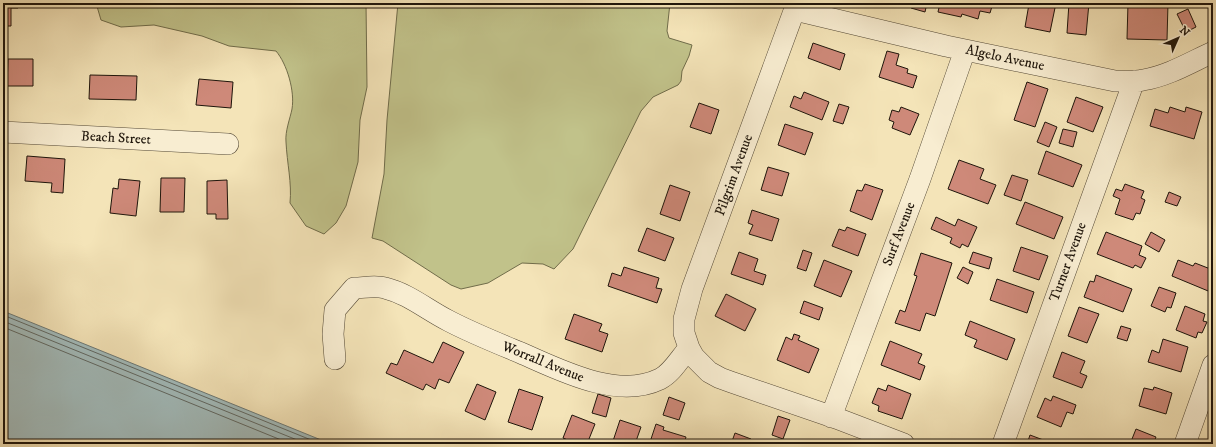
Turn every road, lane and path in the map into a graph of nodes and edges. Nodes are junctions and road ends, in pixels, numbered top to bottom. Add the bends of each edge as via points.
1 (796, 6) edge
2 (965, 50) junction
3 (1213, 52) edge
4 (1134, 81) junction
5 (3, 132) edge
6 (228, 144) dead end
7 (689, 348) junction
8 (335, 358) dead end
9 (1213, 365) edge
10 (831, 417) junction
11 (904, 444) edge
12 (1003, 444) edge
13 (1185, 444) edge

1 - 2 street, Algelo Avenue
1 - 7 street, Pilgrim Avenue via 692,289 683,325
2 - 4 street, Algelo Avenue via 1115,81
2 - 10 street, Surf Avenue
3 - 4 street, Algelo Avenue via 1153,78
4 - 12 street, Turner Avenue
5 - 6 street, Beach Street
7 - 8 street, Worrall Avenue via 671,370 652,382 633,386 598,382 564,372 476,334 448,321 406,295 384,287 374,287 354,288 335,310
7 - 10 street via 701,365 720,378
9 - 13 street
10 - 11 street

